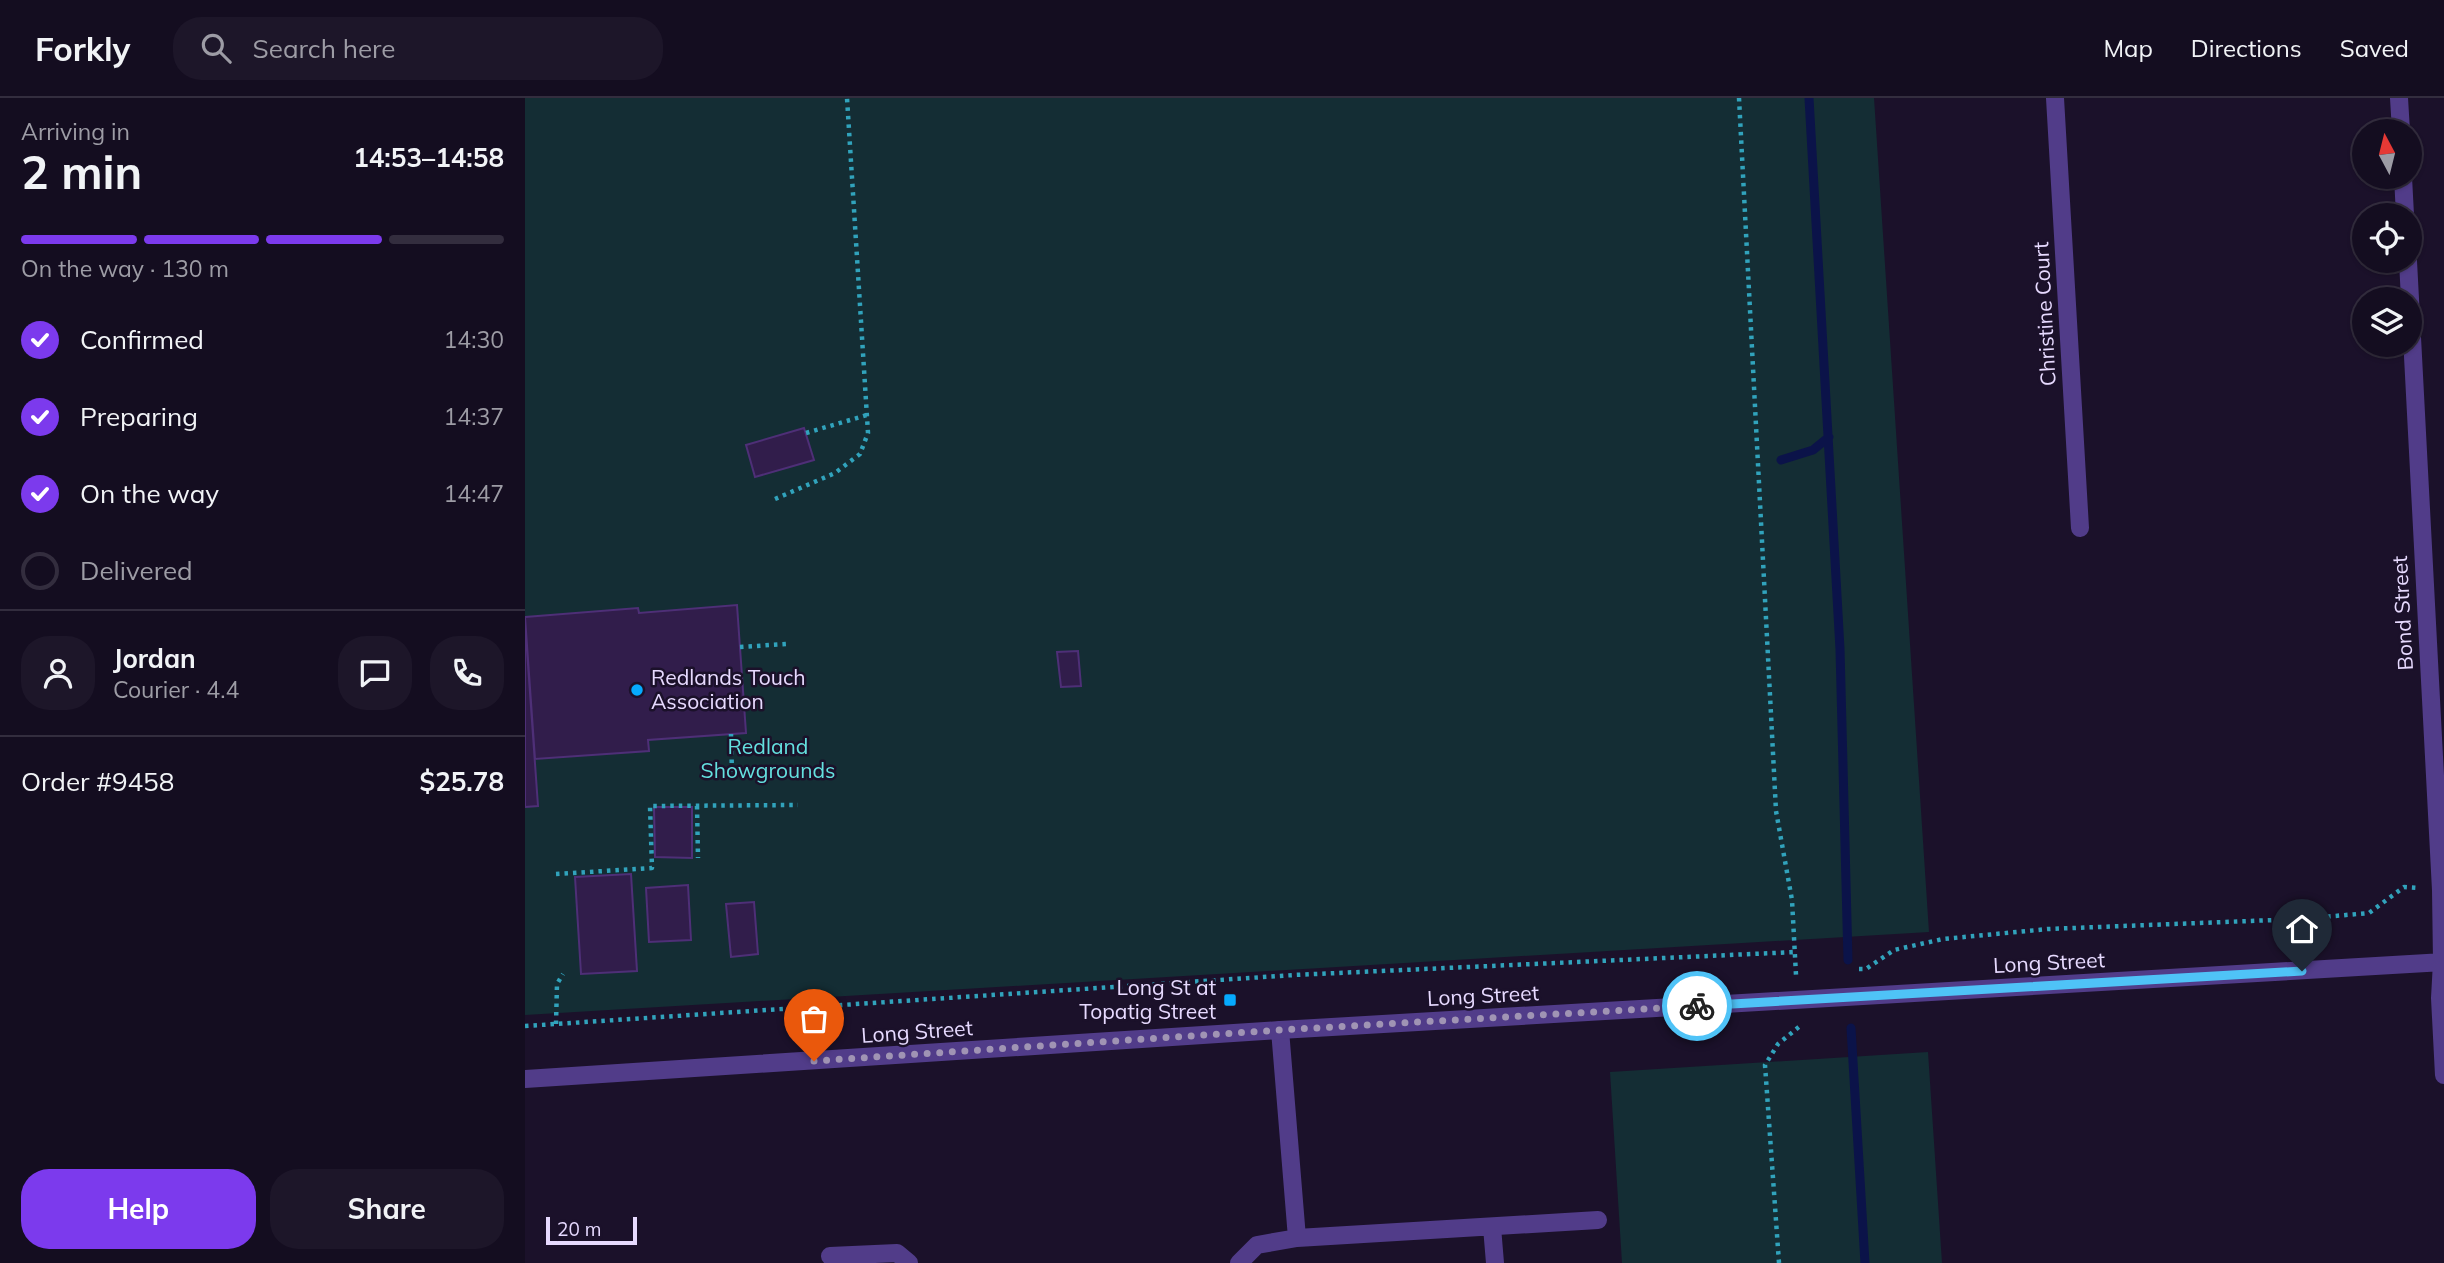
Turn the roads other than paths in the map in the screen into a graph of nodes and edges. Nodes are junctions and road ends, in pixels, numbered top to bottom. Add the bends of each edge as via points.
1 (2055, 98) edge
2 (2399, 98) edge
3 (2400, 119) edge
4 (2409, 273) edge
5 (2080, 528) dead end
6 (2443, 962) edge
7 (1280, 1030) junction
8 (2444, 1075) edge
9 (525, 1079) edge
10 (1598, 1220) dead end
11 (1492, 1227) junction
12 (1297, 1238) junction
13 (830, 1256) dead end
14 (909, 1263) edge
15 (1239, 1263) edge
16 (1495, 1263) edge

1 - 5 street, Christine Court
2 - 3 street
4 - 6 street, Bond Street
6 - 7 street, Long Street
6 - 8 street, Bond Street via 2439,998
7 - 9 street, Long Street
7 - 12 street
10 - 11 street
11 - 12 street
11 - 16 street
12 - 15 street via 1258,1245
13 - 14 street via 897,1253

